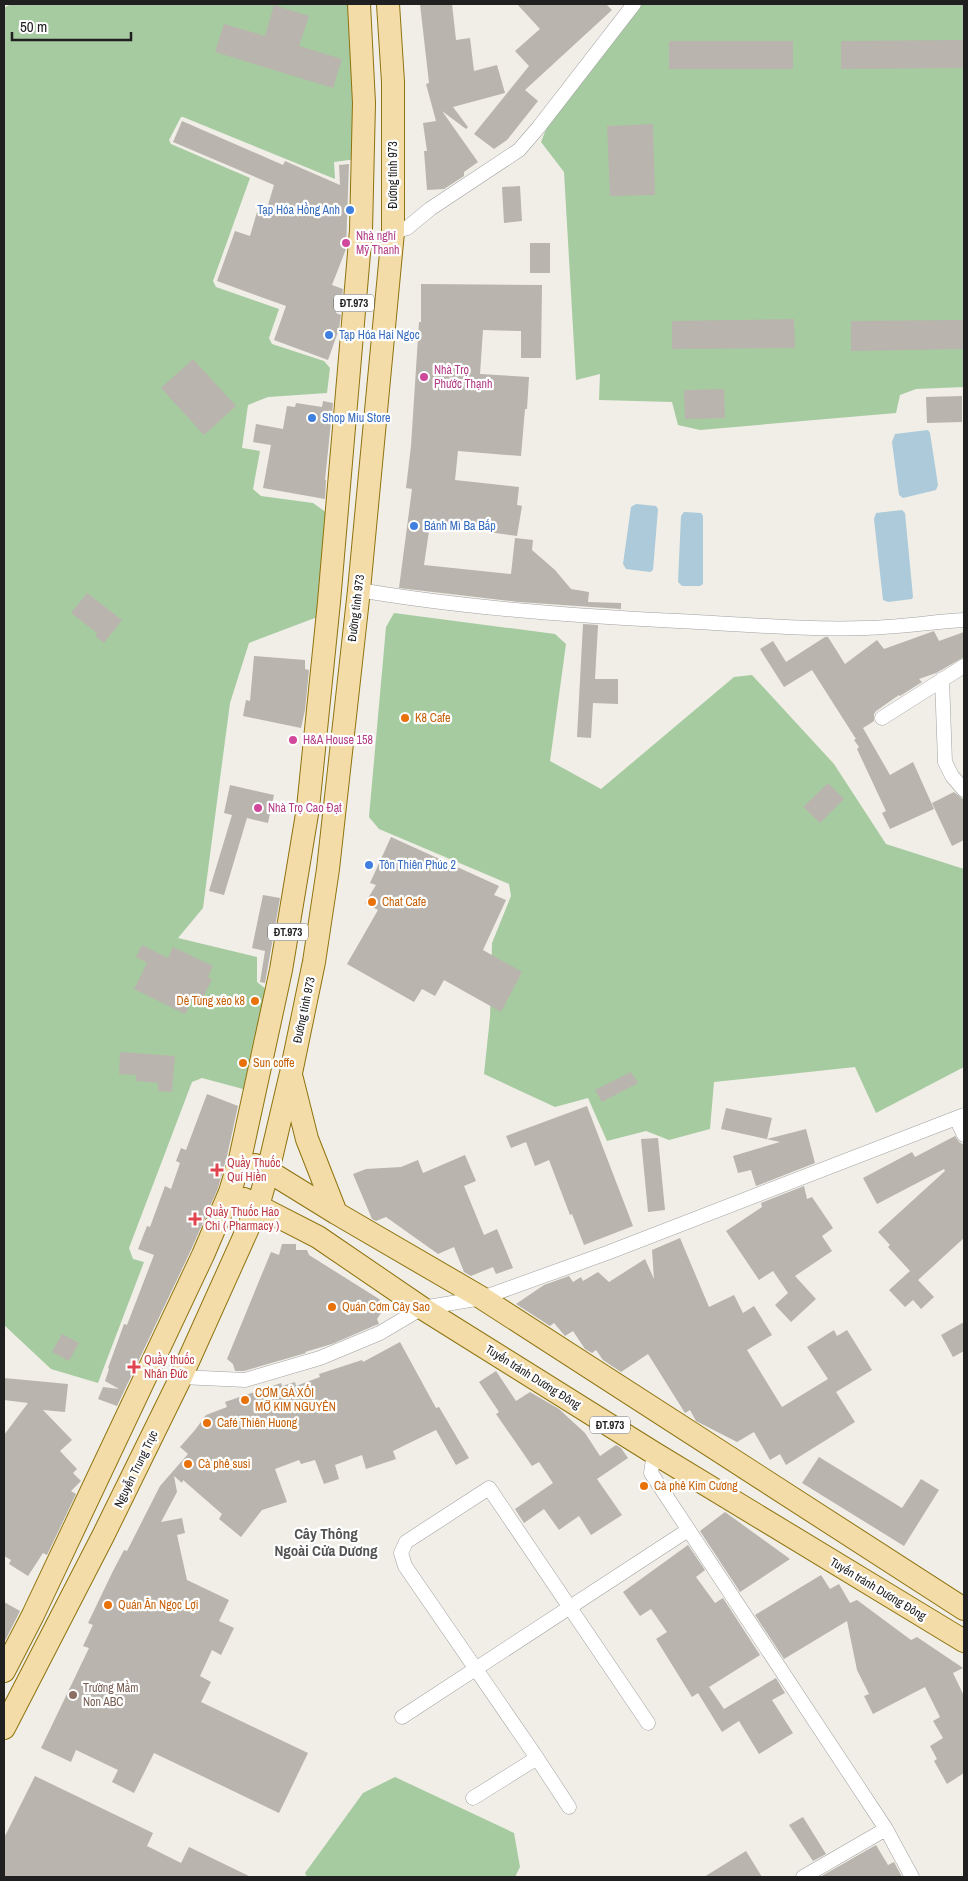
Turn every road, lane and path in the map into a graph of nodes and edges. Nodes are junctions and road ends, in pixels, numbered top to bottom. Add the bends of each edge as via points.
1 (359, 4) edge
2 (388, 4) edge
3 (634, 4) edge
4 (361, 230) junction
5 (393, 232) junction
6 (358, 597) junction
7 (964, 620) edge
8 (964, 666) edge
9 (942, 679) junction
10 (882, 718) dead end
11 (964, 790) edge
12 (291, 1073) junction
13 (960, 1116) edge
14 (964, 1135) edge
15 (240, 1159) junction
16 (268, 1171) junction
17 (230, 1192) junction
18 (258, 1206) junction
19 (336, 1213) junction
20 (482, 1298) junction
21 (422, 1308) junction
22 (181, 1377) junction
23 (654, 1453) junction
24 (688, 1530) junction
25 (569, 1608) junction
26 (964, 1609) edge
27 (964, 1641) edge
28 (476, 1668) junction
29 (4, 1671) edge
30 (402, 1717) dead end
31 (648, 1723) dead end
32 (4, 1728) edge
33 (537, 1758) junction
34 (473, 1798) dead end
35 (569, 1807) dead end
36 (886, 1830) junction
37 (803, 1877) edge
38 (912, 1877) edge

1 - 4 main road, ĐT.973 via 364,103
2 - 5 main road, Đường tỉnh 973 / ĐT.973 via 393,82
3 - 5 street via 519,150 407,228
4 - 5 main road
4 - 15 main road, ĐT.973 via 330,602 308,808 281,970
5 - 6 main road, Đường tỉnh 973 / ĐT.973
6 - 7 street via 599,618 800,627 867,628
6 - 12 main road, Đường tỉnh 973 / ĐT.973 via 328,869 314,962
8 - 9 street
9 - 10 street
9 - 11 street via 945,762
12 - 16 main road, Đường tỉnh 973 / ĐT.973
12 - 19 main road, ĐT.973 via 307,1139
13 - 14 street
13 - 20 street
15 - 16 main road
15 - 17 main road, ĐT.973
16 - 18 main road, Đường tỉnh 973 / ĐT.973
16 - 19 main road
17 - 18 main road, Tuyến tránh Dương Đông / ĐT.973
17 - 29 main road via 195,1273
18 - 21 main road, Tuyến tránh Dương Đông / ĐT.973 via 318,1238
18 - 22 main road, Nguyễn Trung Trực
19 - 20 main road
20 - 21 street
20 - 26 main road
21 - 22 street via 380,1333 278,1371 245,1380
21 - 23 main road, Tuyến tránh Dương Đông / ĐT.973
22 - 32 main road, Nguyễn Trung Trực
23 - 24 street via 651,1473
23 - 27 main road, Tuyến tránh Dương Đông / ĐT.973
24 - 25 street
24 - 36 street
25 - 28 street
25 - 28 street via 489,1488 416,1534 406,1542 401,1553 405,1566
25 - 31 street
28 - 30 street
28 - 33 street
33 - 34 street
33 - 35 street
36 - 37 street
36 - 38 street

